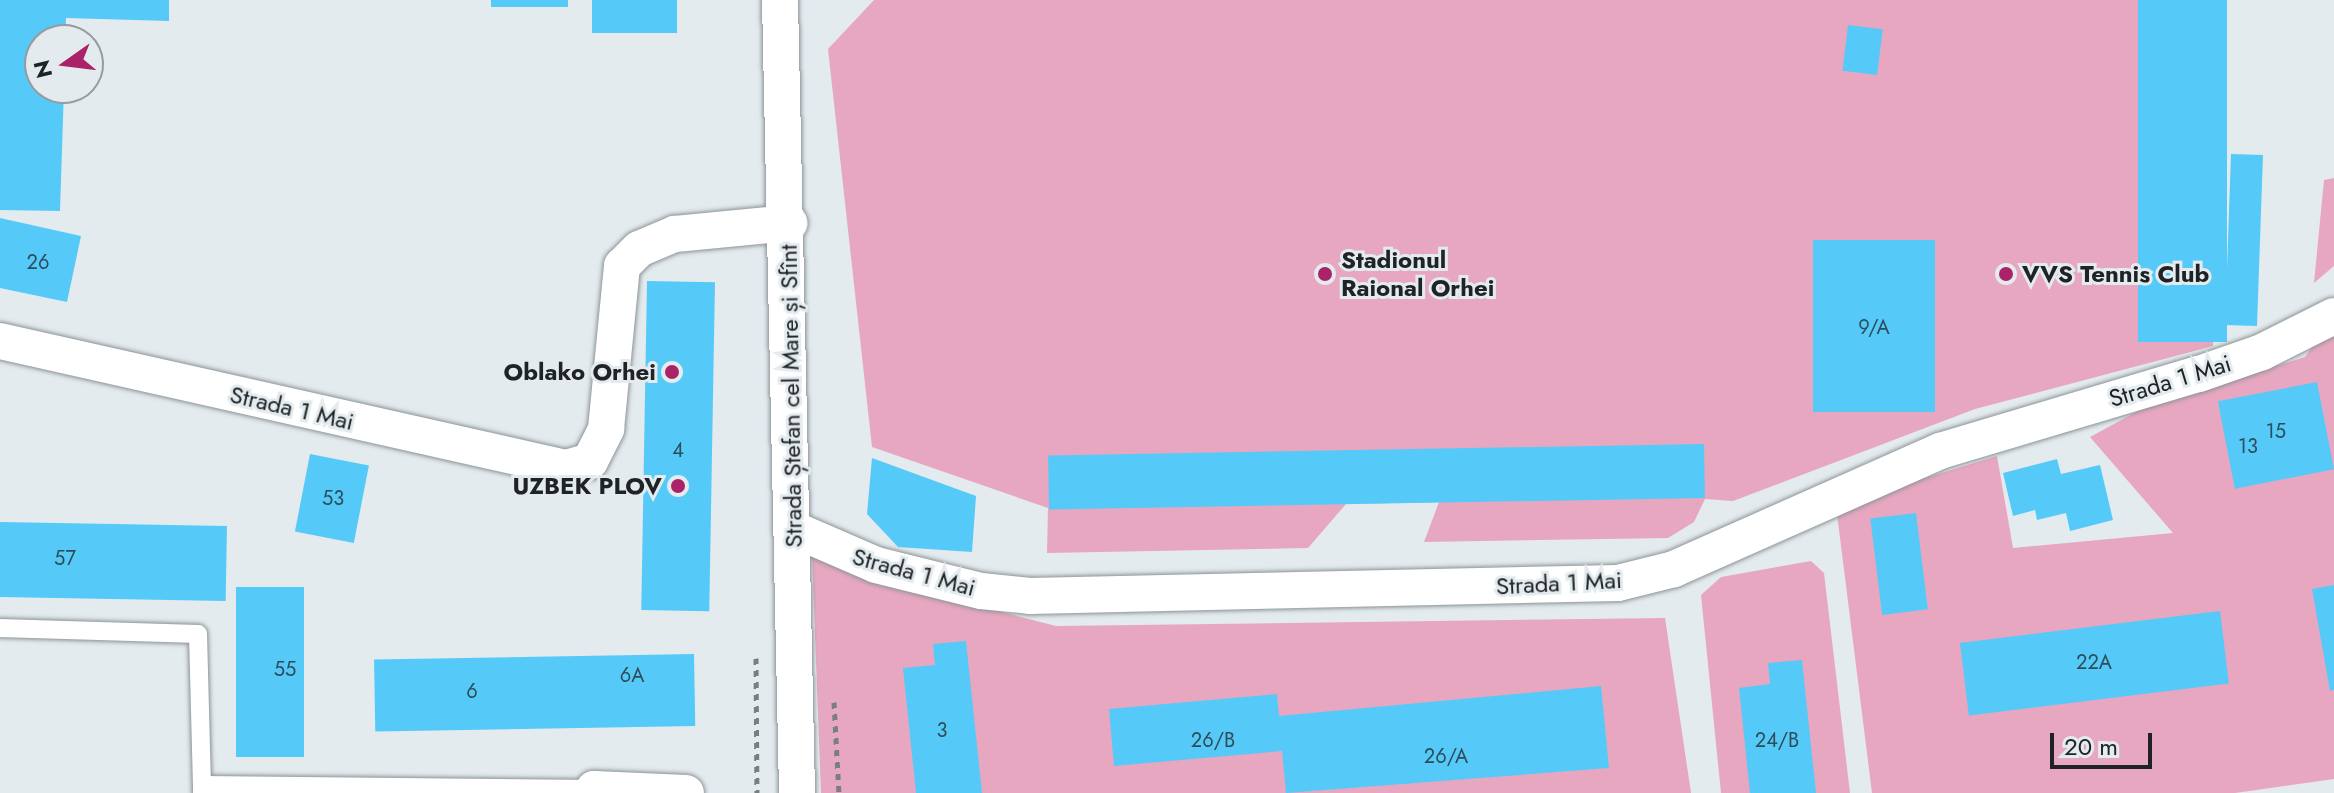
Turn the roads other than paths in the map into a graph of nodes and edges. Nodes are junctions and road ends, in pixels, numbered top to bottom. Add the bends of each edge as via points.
1 (780, 0) edge
2 (789, 223) junction
3 (2334, 316) edge
4 (0, 341) edge
5 (793, 529) junction
6 (0, 628) edge
7 (202, 789) edge
8 (594, 791) edge
9 (686, 793) edge
10 (797, 793) edge

1 - 2 street, Strada Ștefan cel Mare și Sfînt
2 - 4 street, Strada 1 Mai via 675,234 639,249 622,266 606,429 590,461 566,468
2 - 5 street, Strada Ștefan cel Mare și Sfînt
3 - 5 street, Strada 1 Mai via 2262,352 2199,374 1940,451 1674,569 1618,583 1030,596 981,591 876,565
5 - 10 street, Strada Ștefan cel Mare și Sfînt
6 - 7 lane via 198,634
7 - 8 lane
8 - 9 street

